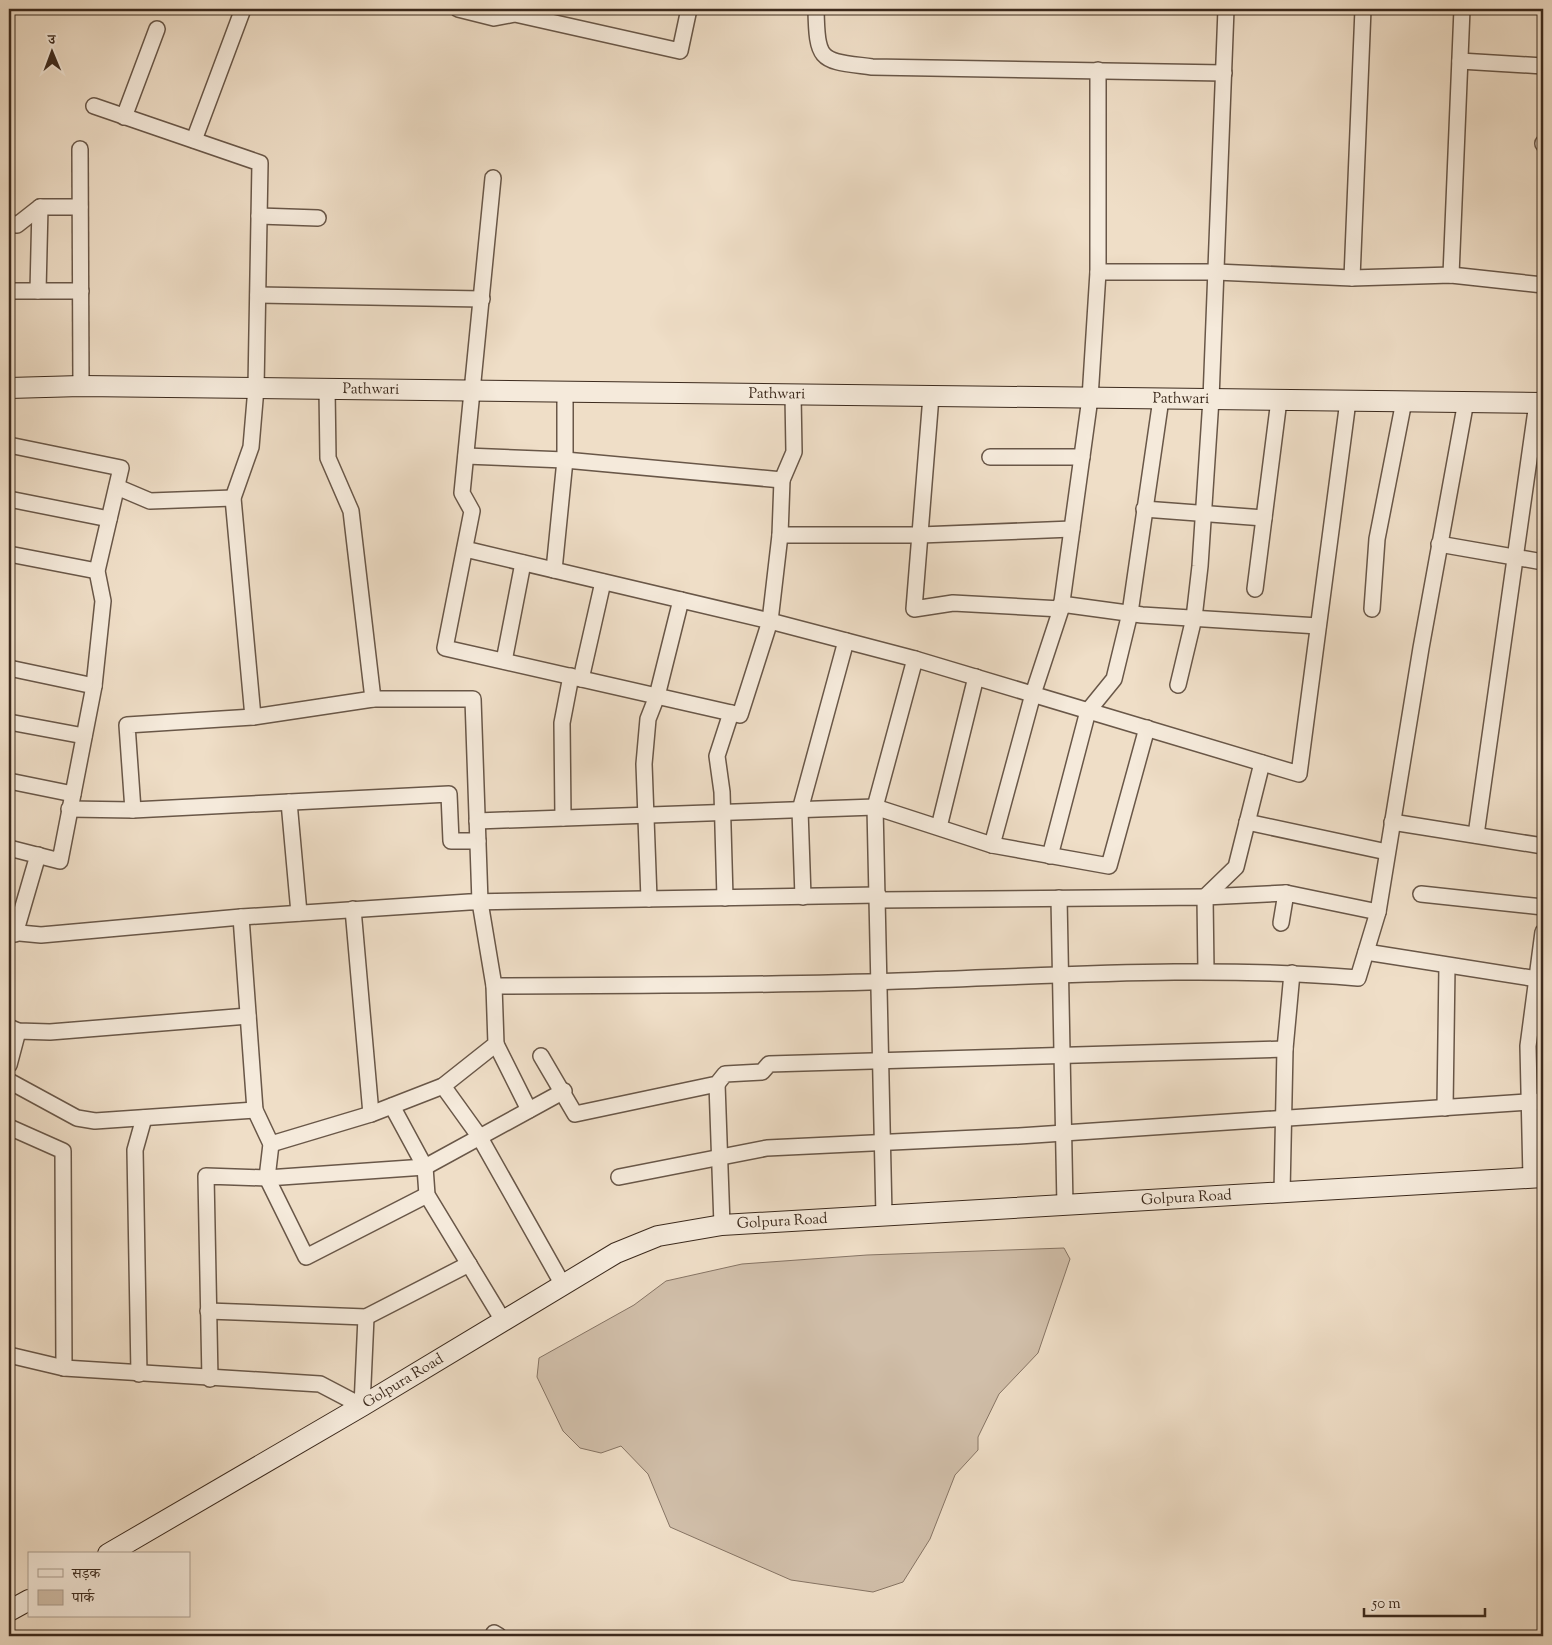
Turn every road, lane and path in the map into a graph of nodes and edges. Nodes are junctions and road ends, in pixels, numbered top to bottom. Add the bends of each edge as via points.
1 (243, 9) edge
2 (458, 9) edge
3 (689, 9) edge
4 (816, 9) edge
5 (1226, 9) edge
6 (1363, 9) edge
7 (1462, 9) edge
8 (157, 29) dead end
9 (1460, 62) junction
10 (1543, 66) edge
11 (1098, 70) junction
12 (1224, 73) junction
13 (94, 106) dead end
14 (124, 116) junction
15 (194, 140) junction
16 (80, 149) dead end
17 (493, 178) dead end
18 (40, 207) junction
19 (80, 207) junction
20 (259, 216) junction
21 (318, 218) dead end
22 (9, 222) edge
23 (1098, 272) junction
24 (1216, 272) junction
25 (1451, 275) junction
26 (1352, 278) junction
27 (1543, 285) edge
28 (9, 291) edge
29 (38, 291) junction
30 (81, 291) junction
31 (258, 295) junction
32 (482, 298) junction
33 (81, 386) junction
34 (9, 388) edge
35 (256, 388) junction
36 (327, 389) junction
37 (473, 391) junction
38 (565, 392) junction
39 (792, 395) junction
40 (931, 396) junction
41 (1090, 398) junction
42 (1161, 399) junction
43 (1212, 399) junction
44 (1279, 400) junction
45 (1348, 401) junction
46 (1404, 401) junction
47 (1466, 401) junction
48 (1540, 403) edge
49 (9, 445) edge
50 (466, 456) junction
51 (990, 457) dead end
52 (1082, 457) junction
53 (565, 460) junction
54 (782, 480) junction
55 (117, 487) junction
56 (233, 498) junction
57 (9, 499) edge
58 (1144, 508) junction
59 (1204, 513) junction
60 (1264, 518) junction
61 (109, 519) junction
62 (1072, 529) junction
63 (780, 534) junction
64 (920, 534) junction
65 (1439, 544) junction
66 (465, 549) junction
67 (9, 554) edge
68 (1514, 556) junction
69 (1543, 562) edge
70 (523, 563) junction
71 (554, 570) junction
72 (97, 571) junction
73 (603, 582) junction
74 (1255, 589) dead end
75 (681, 600) junction
76 (1061, 607) junction
77 (1372, 609) dead end
78 (1130, 613) junction
79 (1194, 618) junction
80 (770, 621) junction
81 (1318, 626) junction
82 (846, 641) junction
83 (915, 659) junction
84 (504, 661) junction
85 (9, 668) edge
86 (576, 677) junction
87 (976, 677) junction
88 (1178, 685) dead end
89 (94, 686) junction
90 (1034, 694) junction
91 (657, 696) junction
92 (373, 699) junction
93 (1088, 711) junction
94 (731, 713) junction
95 (253, 717) junction
96 (9, 722) edge
97 (1147, 728) junction
98 (84, 736) junction
99 (1262, 763) junction
100 (9, 781) edge
101 (73, 794) junction
102 (289, 802) junction
103 (875, 807) junction
104 (70, 809) junction
105 (133, 810) junction
106 (800, 810) junction
107 (723, 813) junction
108 (646, 814) junction
109 (563, 818) junction
110 (477, 821) junction
111 (1247, 822) junction
112 (1392, 822) junction
113 (939, 827) junction
114 (1476, 835) junction
115 (478, 841) junction
116 (992, 845) junction
117 (1543, 846) edge
118 (9, 848) edge
119 (1387, 852) junction
120 (38, 855) junction
121 (1050, 856) junction
122 (1286, 893) junction
123 (1421, 894) dead end
124 (804, 896) junction
125 (1206, 897) junction
126 (724, 898) junction
127 (878, 898) junction
128 (1059, 898) junction
129 (649, 899) junction
130 (480, 902) junction
131 (1543, 907) edge
132 (353, 909) junction
133 (1378, 912) junction
134 (299, 913) junction
135 (241, 917) junction
136 (1280, 924) dead end
137 (1543, 932) edge
138 (12, 933) edge
139 (1366, 952) junction
140 (1447, 966) junction
141 (1206, 970) junction
142 (1292, 972) junction
143 (1060, 976) junction
144 (1537, 979) junction
145 (880, 982) junction
146 (494, 986) junction
147 (248, 1016) junction
148 (13, 1029) edge
149 (496, 1044) junction
150 (1285, 1049) junction
151 (1062, 1054) junction
152 (541, 1056) dead end
153 (881, 1060) junction
154 (9, 1065) edge
155 (9, 1082) edge
156 (717, 1084) junction
157 (443, 1086) junction
158 (564, 1091) junction
159 (1536, 1101) edge
160 (392, 1106) junction
161 (1445, 1108) junction
162 (256, 1110) junction
163 (529, 1110) junction
164 (371, 1114) junction
165 (144, 1118) junction
166 (1283, 1119) junction
167 (9, 1127) edge
168 (1063, 1132) junction
169 (479, 1136) junction
170 (883, 1143) junction
171 (271, 1144) junction
172 (720, 1159) junction
173 (425, 1167) junction
174 (619, 1177) dead end
175 (1537, 1177) edge
176 (267, 1178) junction
177 (1282, 1192) junction
178 (427, 1195) junction
179 (1065, 1206) junction
180 (884, 1216) junction
181 (722, 1225) junction
182 (469, 1264) junction
183 (563, 1285) junction
184 (208, 1311) junction
185 (366, 1317) junction
186 (504, 1322) junction
187 (9, 1355) edge
188 (64, 1368) junction
189 (139, 1374) junction
190 (210, 1379) junction
191 (362, 1406) junction
192 (111, 1552) edge
193 (28, 1601) edge
194 (9, 1611) edge

1 - 15 street
2 - 3 street via 494,18 515,14 680,51
4 - 11 street via 816,35 822,53 829,61 872,67
5 - 12 street
6 - 26 street
7 - 9 street
8 - 14 street
9 - 10 street
9 - 25 street
11 - 12 street
11 - 23 street
12 - 24 street
13 - 14 street
14 - 15 street
15 - 20 street via 260,163
16 - 19 street
17 - 32 street
18 - 19 street
18 - 22 street via 17,225
18 - 29 street
19 - 30 street
20 - 21 street
20 - 31 street
23 - 24 street
23 - 41 street
24 - 26 street
24 - 43 street
25 - 26 street
25 - 27 street
28 - 29 street
29 - 30 street
30 - 33 street
31 - 32 street
31 - 35 street
32 - 37 street
33 - 34 street, Pathwari
33 - 35 street, Pathwari
35 - 36 street, Pathwari
35 - 56 street via 251,447
36 - 37 street, Pathwari
36 - 92 street via 328,458 351,510
37 - 38 street, Pathwari
37 - 50 street
38 - 39 street, Pathwari
38 - 53 street
39 - 40 street, Pathwari
39 - 54 street via 794,452
40 - 41 street, Pathwari
40 - 64 street
41 - 42 street, Pathwari
41 - 52 street
42 - 43 street, Pathwari
42 - 58 street
43 - 44 street, Pathwari
43 - 59 street
44 - 45 street, Pathwari
44 - 60 street
45 - 46 street, Pathwari
45 - 81 street
46 - 47 street, Pathwari
46 - 77 street via 1377,539
47 - 48 street, Pathwari
47 - 65 street
48 - 68 street
49 - 55 street via 121,468
50 - 53 street
50 - 66 street via 462,493 472,511
51 - 52 street
52 - 62 street
53 - 54 street
53 - 71 street
54 - 63 street
55 - 56 street via 150,501
55 - 61 street
56 - 95 street
57 - 61 street
58 - 59 street
58 - 78 street
59 - 60 street
59 - 79 street
60 - 74 street
61 - 72 street
62 - 64 street
62 - 76 street
63 - 64 street
63 - 80 street
64 - 76 street via 914,609 953,603
65 - 68 street
65 - 112 street
66 - 70 street
66 - 84 street via 445,648
67 - 72 street
68 - 69 street
68 - 114 street
70 - 71 street
70 - 84 street
71 - 73 street
72 - 89 street via 103,601
73 - 75 street
73 - 86 street
75 - 80 street
75 - 91 street
76 - 78 street
76 - 90 street
78 - 79 street
78 - 93 street via 1114,679
79 - 81 street
79 - 88 street
80 - 82 street
80 - 94 street via 740,715
81 - 99 street via 1299,774
82 - 83 street
82 - 106 street
83 - 87 street
83 - 103 street
84 - 86 street
85 - 89 street
86 - 91 street
86 - 109 street via 562,723
87 - 90 street
87 - 113 street
89 - 98 street
90 - 93 street
90 - 116 street
91 - 94 street
91 - 108 street via 648,719 644,764
92 - 95 street
92 - 110 street via 473,699
93 - 97 street
93 - 121 street
94 - 107 street via 716,756
95 - 105 street via 127,725
96 - 98 street
97 - 99 street
97 - 121 street via 1109,866
98 - 101 street
99 - 111 street
100 - 101 street
101 - 104 street
102 - 105 street
102 - 115 street via 448,794 451,841
102 - 134 street
103 - 106 street
103 - 113 street
103 - 127 street
104 - 105 street
104 - 120 street via 60,861
106 - 107 street
106 - 124 street
107 - 108 street
107 - 126 street
108 - 109 street
108 - 129 street
109 - 110 street
110 - 115 street
111 - 119 street
111 - 125 street via 1236,867
112 - 114 street
112 - 119 street
113 - 116 street
114 - 117 street
115 - 130 street
116 - 121 street
118 - 120 street
119 - 133 street
120 - 138 street
122 - 125 street
122 - 133 street
122 - 136 street
123 - 131 street
124 - 126 street
124 - 127 street
125 - 128 street
125 - 141 street
126 - 129 street
127 - 128 street
127 - 145 street
128 - 143 street
129 - 130 street
130 - 132 street
130 - 146 street
132 - 134 street
132 - 164 street
133 - 139 street
134 - 135 street
135 - 138 street via 41,935
135 - 147 street
137 - 144 street
139 - 140 street
139 - 142 street via 1358,978
140 - 144 street
140 - 161 street
141 - 142 street
141 - 143 street
142 - 150 street
143 - 145 street
143 - 151 street
144 - 159 street via 1528,1046
145 - 146 street
145 - 153 street
146 - 149 street
147 - 148 street via 50,1032
147 - 162 street
148 - 154 street
149 - 157 street
149 - 163 street
150 - 151 street
150 - 166 street
151 - 153 street
151 - 168 street
152 - 158 street
153 - 156 street via 769,1064 762,1072 726,1074
153 - 170 street
155 - 165 street via 77,1118 95,1121
156 - 158 street via 575,1114
156 - 172 street
157 - 160 street
157 - 169 street
158 - 163 street
159 - 161 street
159 - 175 street
160 - 164 street
160 - 173 street
161 - 166 street
162 - 165 street
162 - 171 street
163 - 169 street
164 - 171 street
165 - 189 street via 135,1150
166 - 168 street
166 - 177 street
167 - 188 street via 63,1151
168 - 170 street
168 - 179 street
169 - 173 street
169 - 183 street
170 - 172 street via 767,1148
170 - 180 street
171 - 176 street
172 - 174 street
172 - 181 street
173 - 176 street
173 - 178 street
175 - 177 street, Golpura Road
176 - 178 street via 306,1257
176 - 184 street via 206,1176
177 - 179 street, Golpura Road
178 - 182 street
179 - 180 street, Golpura Road
180 - 181 street, Golpura Road
181 - 183 street, Golpura Road via 658,1236 616,1253
182 - 185 street
182 - 186 street
183 - 186 street, Golpura Road
184 - 185 street
184 - 190 street
185 - 191 street
186 - 191 street, Golpura Road
187 - 188 street
188 - 189 street
189 - 190 street
190 - 191 street via 320,1384
191 - 192 street, Golpura Road
193 - 194 street

